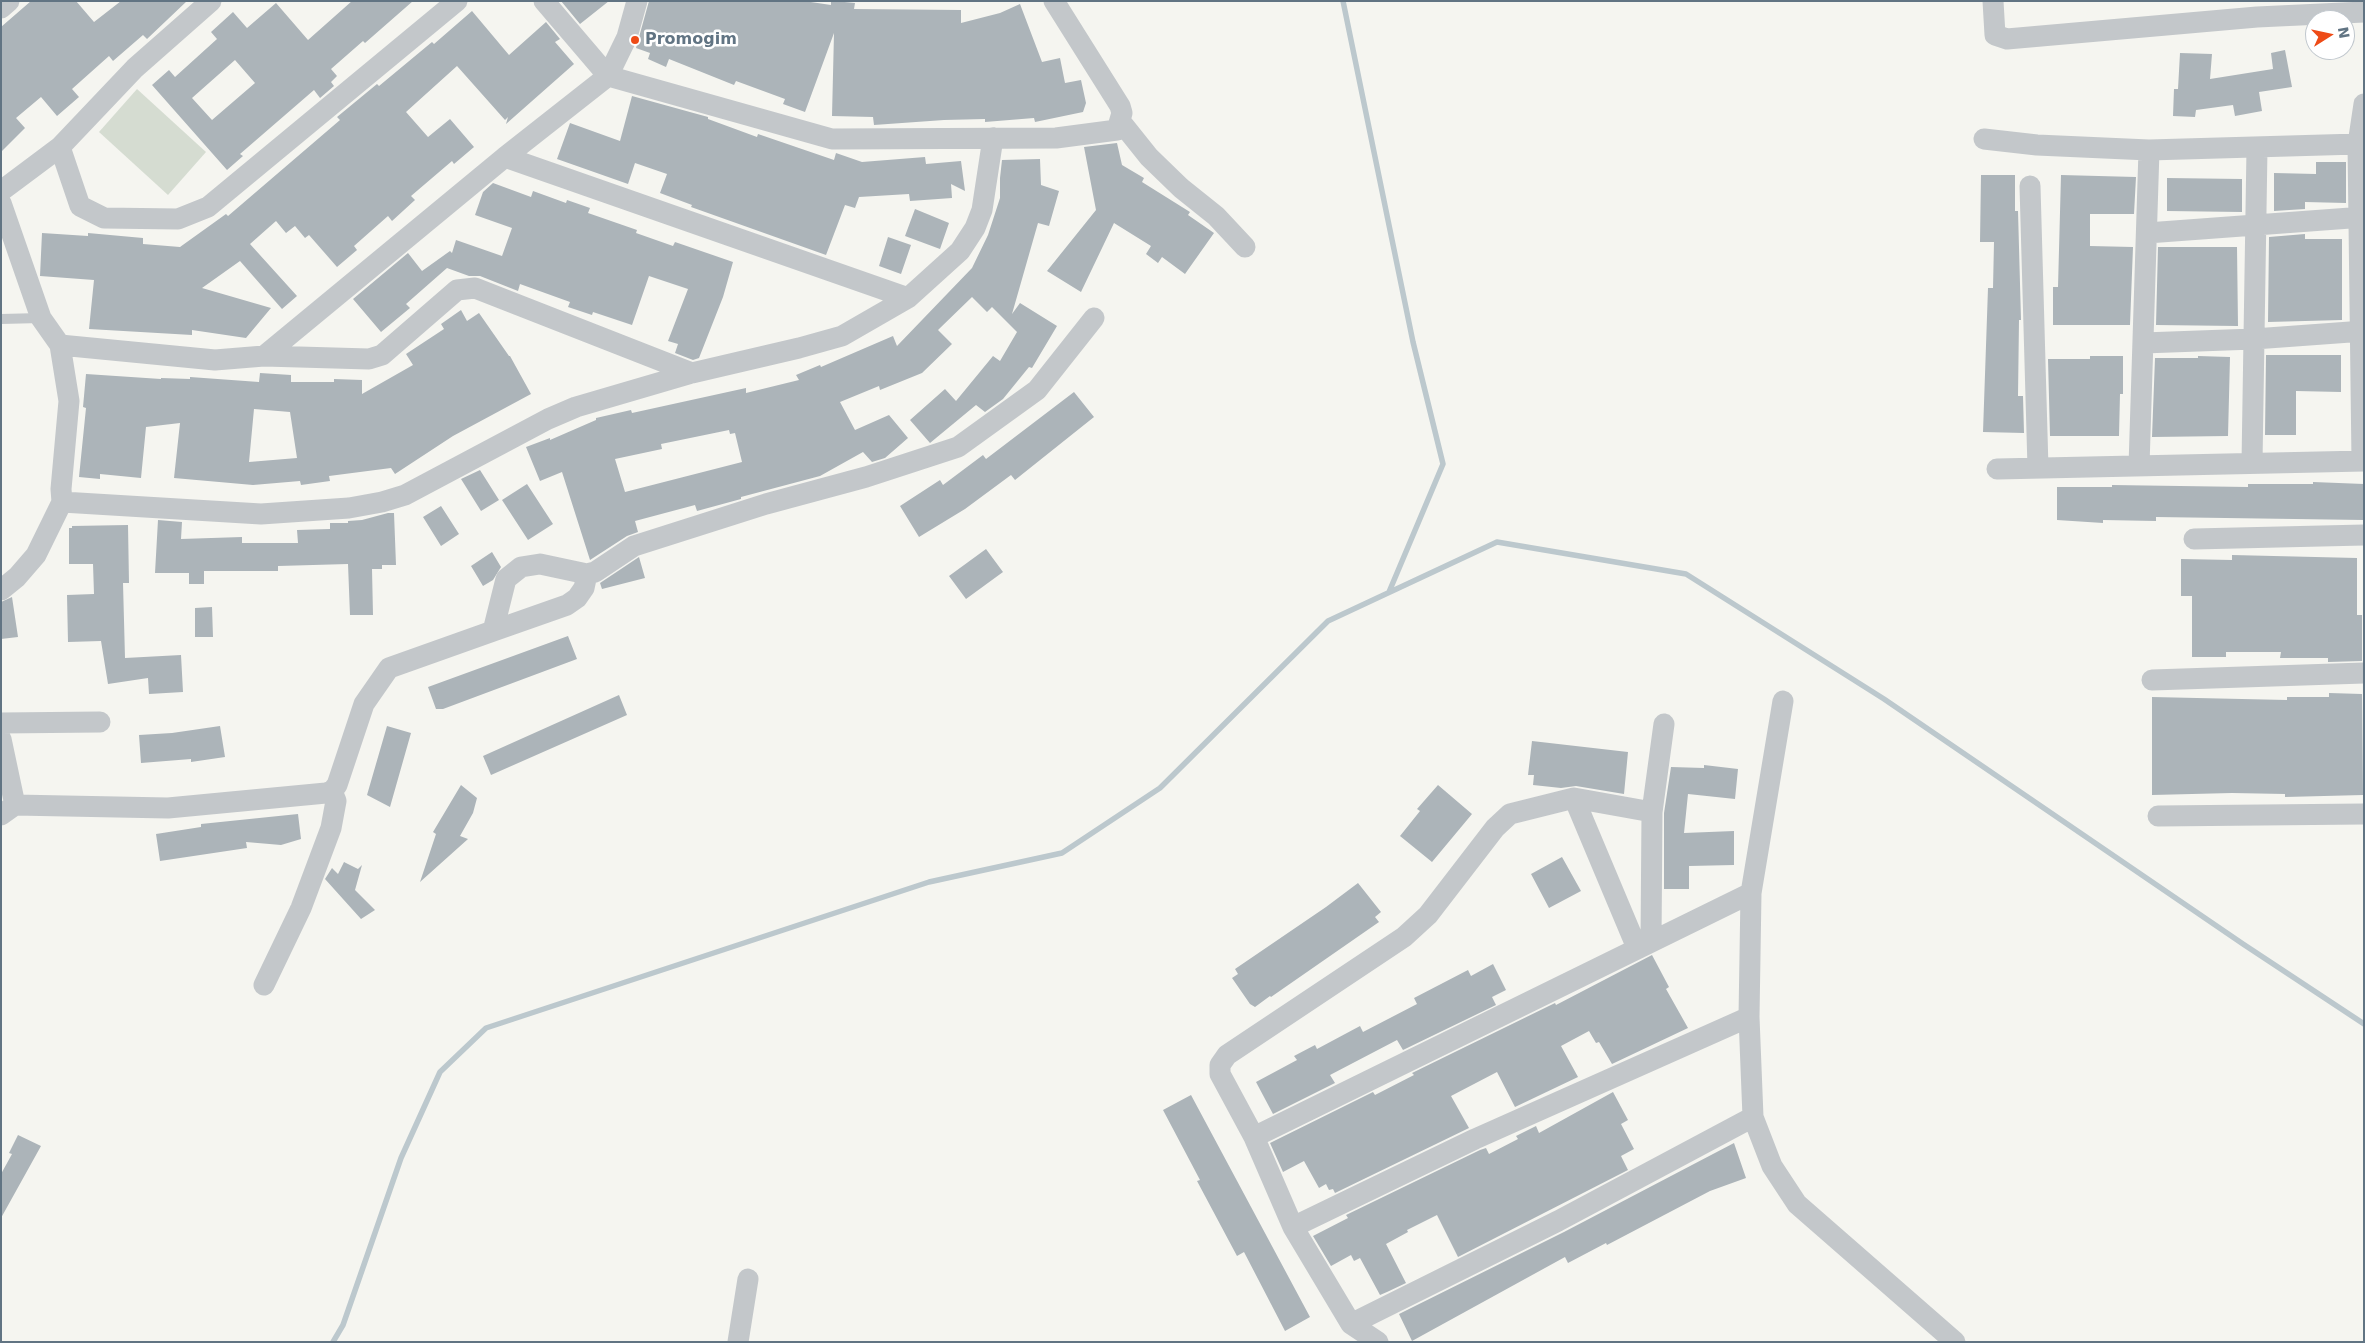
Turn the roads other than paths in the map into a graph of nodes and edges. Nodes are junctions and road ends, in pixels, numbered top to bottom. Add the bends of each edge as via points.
1 (9, 1) edge
2 (210, 1) edge
3 (458, 1) edge
4 (544, 1) edge
5 (637, 1) edge
6 (1054, 1) edge
7 (1993, 1) edge
8 (1, 8) edge
9 (2364, 12) edge
10 (608, 76) junction
11 (2364, 104) edge
12 (1120, 122) junction
13 (992, 138) junction
14 (1984, 139) dead end
15 (2358, 144) junction
16 (60, 147) junction
17 (2257, 148) junction
18 (2150, 150) junction
19 (505, 157) junction
20 (2030, 186) dead end
21 (1, 191) edge
22 (1, 203) edge
23 (2361, 217) edge
24 (2256, 226) junction
25 (2147, 233) junction
26 (1245, 248) dead end
27 (908, 298) junction
28 (41, 318) junction
29 (1094, 318) dead end
30 (1, 319) edge
31 (2362, 331) edge
32 (2254, 339) junction
33 (2144, 343) junction
34 (60, 345) junction
35 (264, 356) junction
36 (692, 373) junction
37 (2363, 461) edge
38 (2252, 463) junction
39 (2140, 466) junction
40 (2038, 468) junction
41 (1997, 469) dead end
42 (62, 502) junction
43 (2364, 536) edge
44 (2194, 539) dead end
45 (587, 574) junction
46 (1, 590) edge
47 (493, 631) junction
48 (2364, 673) edge
49 (2152, 680) dead end
50 (1783, 701) dead end
51 (100, 722) dead end
52 (1, 724) edge
53 (1664, 724) dead end
54 (1, 739) edge
55 (332, 791) junction
56 (1574, 798) junction
57 (8, 810) edge
58 (1652, 812) junction
59 (2364, 814) edge
60 (2158, 816) dead end
61 (1751, 893) junction
62 (1644, 945) junction
63 (264, 985) dead end
64 (1749, 1017) junction
65 (1753, 1117) junction
66 (1254, 1136) junction
67 (1293, 1227) junction
68 (748, 1279) dead end
69 (1351, 1324) junction
70 (738, 1342) edge
71 (1378, 1342) edge
72 (1955, 1342) edge

1 - 8 street
2 - 16 street via 134,68
3 - 16 street via 208,207 178,219 104,218 80,206
4 - 10 street
5 - 10 street via 627,37
6 - 12 street via 1120,106
7 - 9 street via 1995,35 2007,39 2257,17
10 - 13 street via 832,139
10 - 19 street
11 - 15 street
12 - 13 street via 1117,130 1056,138
12 - 26 street via 1148,157 1216,216
13 - 27 street via 982,210 974,228 960,251
14 - 18 street
15 - 17 street
15 - 23 street
16 - 21 street
17 - 18 street
17 - 24 street
18 - 25 street
19 - 27 street
19 - 35 street
20 - 40 street
22 - 28 street
23 - 24 street
23 - 31 street
24 - 25 street
24 - 32 street
25 - 33 street
27 - 36 street via 842,336
28 - 30 lane
28 - 34 street
29 - 45 street via 1038,390 958,447 634,546
31 - 32 street
31 - 37 street
32 - 33 street
32 - 38 street
33 - 39 street
34 - 35 street via 215,360
34 - 42 street via 69,401
35 - 36 street via 369,359 382,356 457,290 475,288
36 - 42 street via 569,410 405,495 382,502 349,508 261,514
37 - 38 street
38 - 39 street
39 - 40 street
40 - 41 street
42 - 46 street via 36,555
43 - 44 street
45 - 47 street via 584,588 567,605
45 - 47 street via 540,564 521,567 506,579
47 - 55 street via 389,668 364,704 337,786
48 - 49 street
50 - 61 street
51 - 52 street
53 - 58 street
54 - 57 street
55 - 57 street via 168,808
55 - 63 street via 336,801 331,828 301,908
56 - 58 street
56 - 62 street
56 - 66 street via 1510,814 1495,828 1428,915 1404,937 1227,1055 1220,1064 1220,1074
58 - 62 street
59 - 60 street
61 - 62 street
61 - 64 street
62 - 66 street
64 - 65 street
64 - 67 street via 1475,1139
65 - 69 street
65 - 72 street via 1772,1166 1797,1204
66 - 67 street
67 - 69 street
68 - 70 street
69 - 71 street

